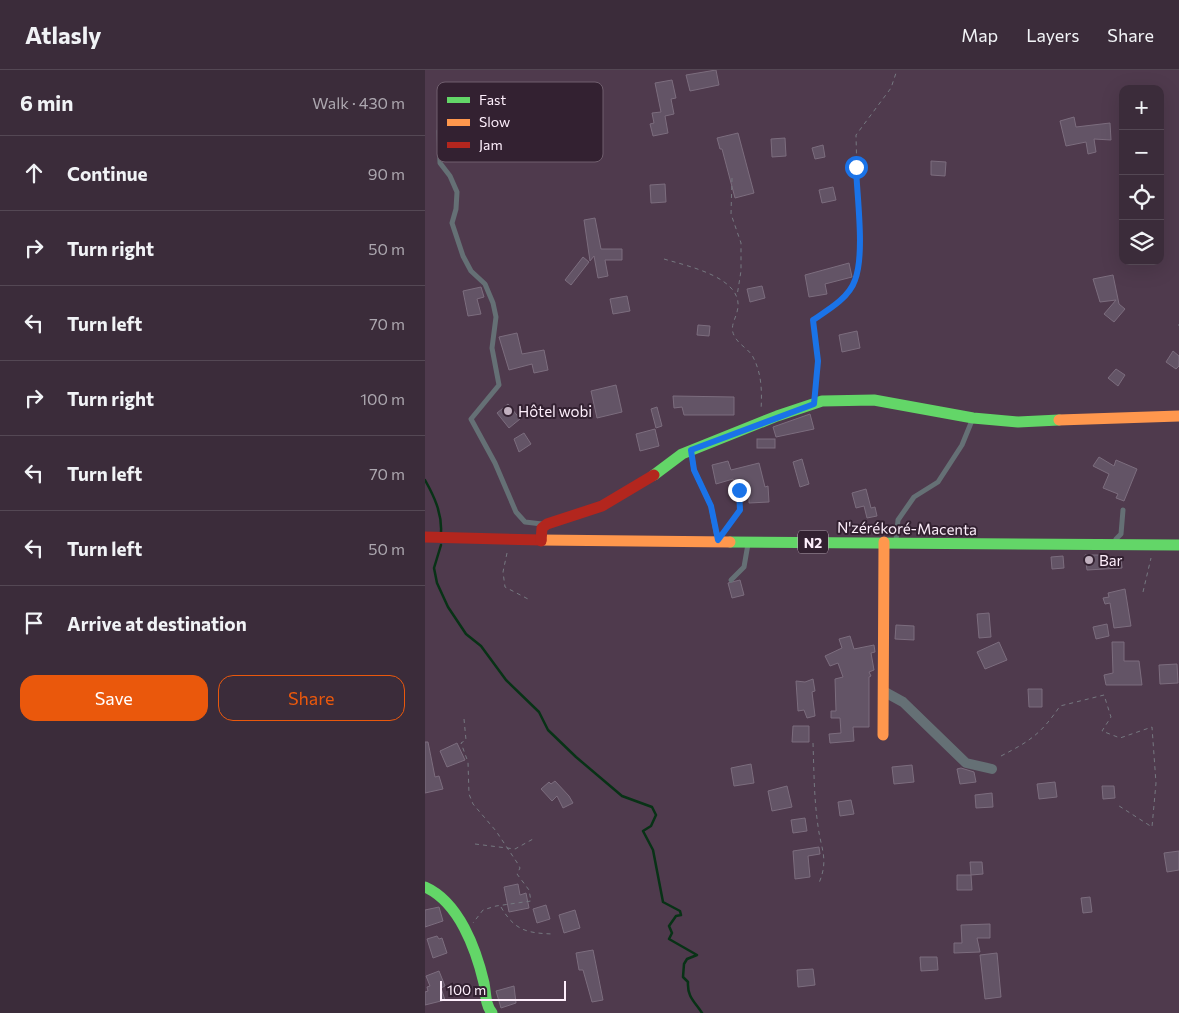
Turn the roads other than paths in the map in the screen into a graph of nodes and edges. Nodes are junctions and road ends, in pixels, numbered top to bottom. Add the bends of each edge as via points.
1 (440, 162) edge
2 (1179, 416) edge
3 (973, 418) junction
4 (691, 450) junction
5 (1123, 510) dead end
6 (547, 524) junction
7 (436, 537) edge
8 (718, 540) junction
9 (541, 541) junction
10 (749, 541) junction
11 (890, 542) junction
12 (1110, 544) junction
13 (1179, 545) edge
14 (731, 580) dead end
15 (883, 691) junction
16 (883, 735) dead end
17 (992, 770) dead end
18 (425, 887) edge
19 (492, 1013) edge

1 - 6 lane via 457,192 452,223 463,256 471,271 485,284 496,318 492,348 499,385 471,419 520,518 530,524
2 - 3 main road via 1018,422
3 - 4 main road via 874,400 822,401
3 - 11 lane via 962,445 938,482 914,497 898,520
4 - 6 main road via 602,506
4 - 8 lane via 694,470 711,506
5 - 12 lane via 1121,534
6 - 9 main road via 542,528
7 - 9 main road, N'zérékoré-Macenta / N2
8 - 9 main road, N'zérékoré-Macenta / N2
8 - 10 main road, N'zérékoré-Macenta / N2
10 - 11 main road, N'zérékoré-Macenta / N2
10 - 14 lane via 744,567
11 - 12 main road, N'zérékoré-Macenta / N2
11 - 15 main road
12 - 13 main road, N'zérékoré-Macenta / N2
15 - 16 main road
15 - 17 street via 903,702 966,763
18 - 19 main road via 446,901 466,933

